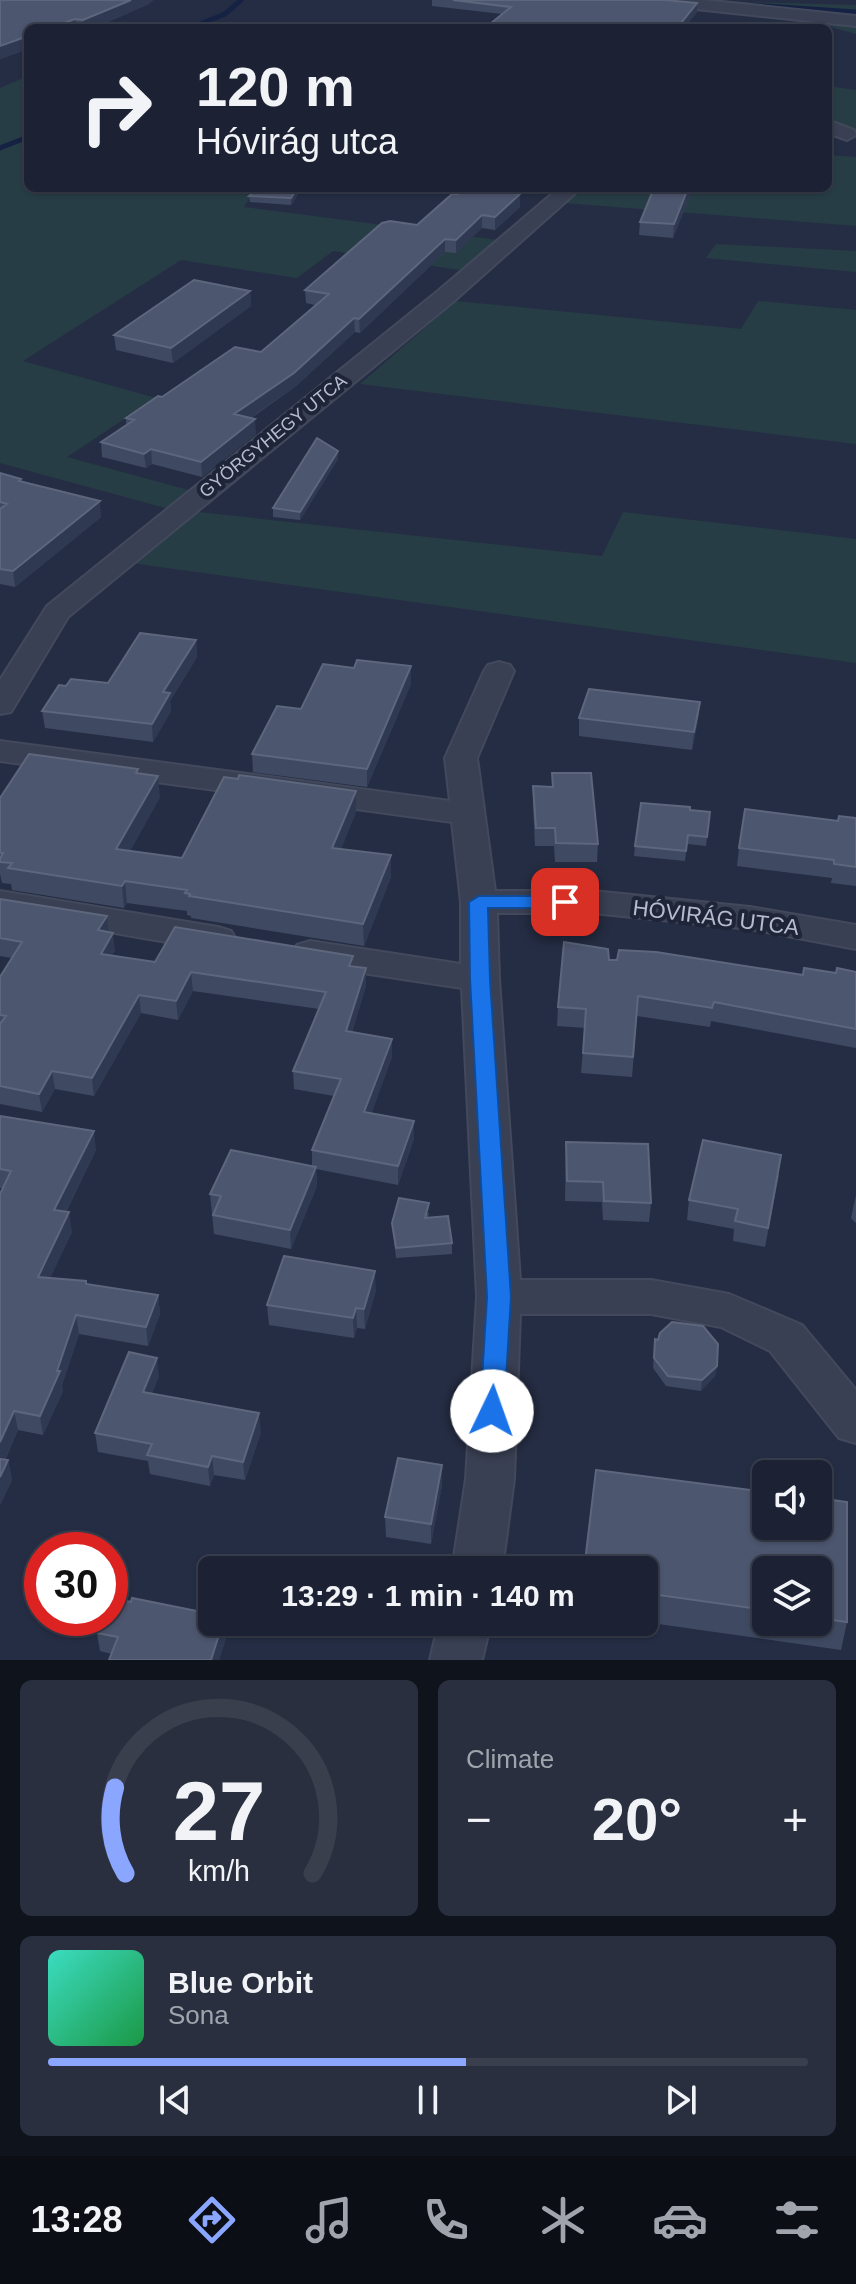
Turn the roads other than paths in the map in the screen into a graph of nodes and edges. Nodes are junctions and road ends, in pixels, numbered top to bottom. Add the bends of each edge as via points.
1 (657, 0) edge
2 (746, 11) junction
3 (856, 21) edge
4 (733, 24) edge
5 (832, 128) edge
6 (847, 134) dead end
7 (566, 192) edge
8 (499, 671) dead end
9 (0, 705) edge
10 (0, 751) edge
11 (468, 814) junction
12 (0, 902) edge
13 (479, 902) junction
14 (856, 937) edge
15 (480, 979) junction
16 (499, 1297) junction
17 (856, 1424) edge
18 (479, 1556) edge
19 (462, 1636) edge
20 (456, 1660) edge

1 - 2 street
2 - 3 street
2 - 4 street
5 - 6 street
7 - 9 street, GYÖRGYHEGY UTCA via 57,612
8 - 11 street via 461,758
10 - 11 street
11 - 13 street
12 - 15 street
13 - 14 street, HÓVIRÁG UTCA via 593,902 750,918
13 - 15 street
15 - 16 street
16 - 17 street via 651,1297 729,1311 786,1338
16 - 18 street via 490,1479
19 - 20 street

